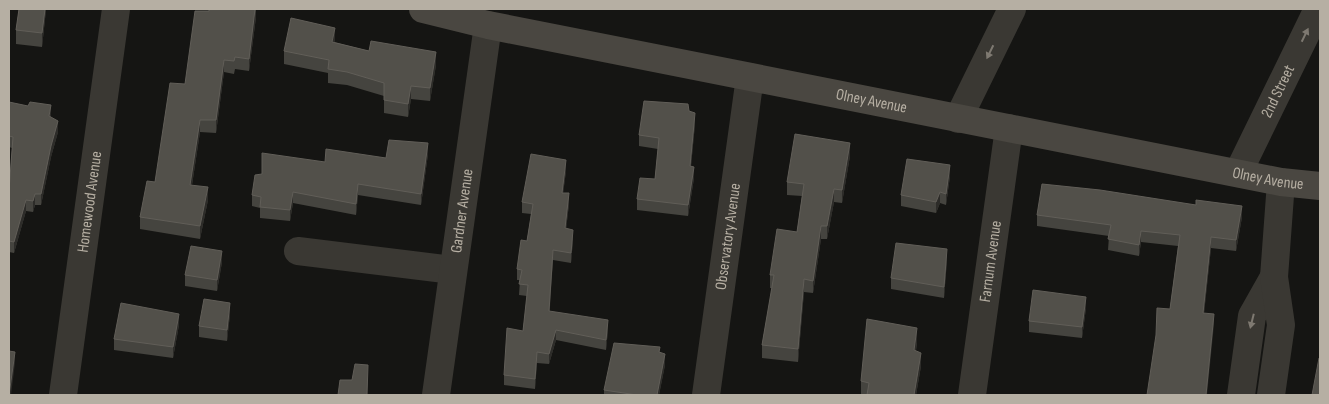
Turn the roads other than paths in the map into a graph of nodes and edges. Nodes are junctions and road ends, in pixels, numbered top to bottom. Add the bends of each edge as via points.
1 (116, 9) edge
2 (423, 9) edge
3 (1012, 9) edge
4 (1318, 9) edge
5 (488, 25) junction
6 (750, 77) junction
7 (958, 119) junction
8 (1009, 128) junction
9 (1238, 173) junction
10 (1280, 182) junction
11 (1320, 186) edge
12 (298, 251) dead end
13 (453, 270) junction
14 (1274, 277) junction
15 (63, 395) edge
16 (436, 395) edge
17 (706, 395) edge
18 (972, 395) edge
19 (1241, 395) edge
20 (1271, 395) edge

1 - 15 street, Homewood Avenue
2 - 5 street, Olney Avenue
3 -> 7 street
9 -> 4 street, 2nd Street
5 - 6 street, Olney Avenue
5 - 13 street, Gardner Avenue
6 - 7 street, Olney Avenue
6 - 17 street, Observatory Avenue
7 - 8 street, Olney Avenue
8 - 9 street, Olney Avenue
8 - 18 street, Farnum Avenue
9 - 10 street, Olney Avenue
10 - 11 street, Olney Avenue
10 - 14 street
12 - 13 street
13 - 16 street, Gardner Avenue
14 -> 19 street via 1252,316
14 - 20 street via 1280,324

